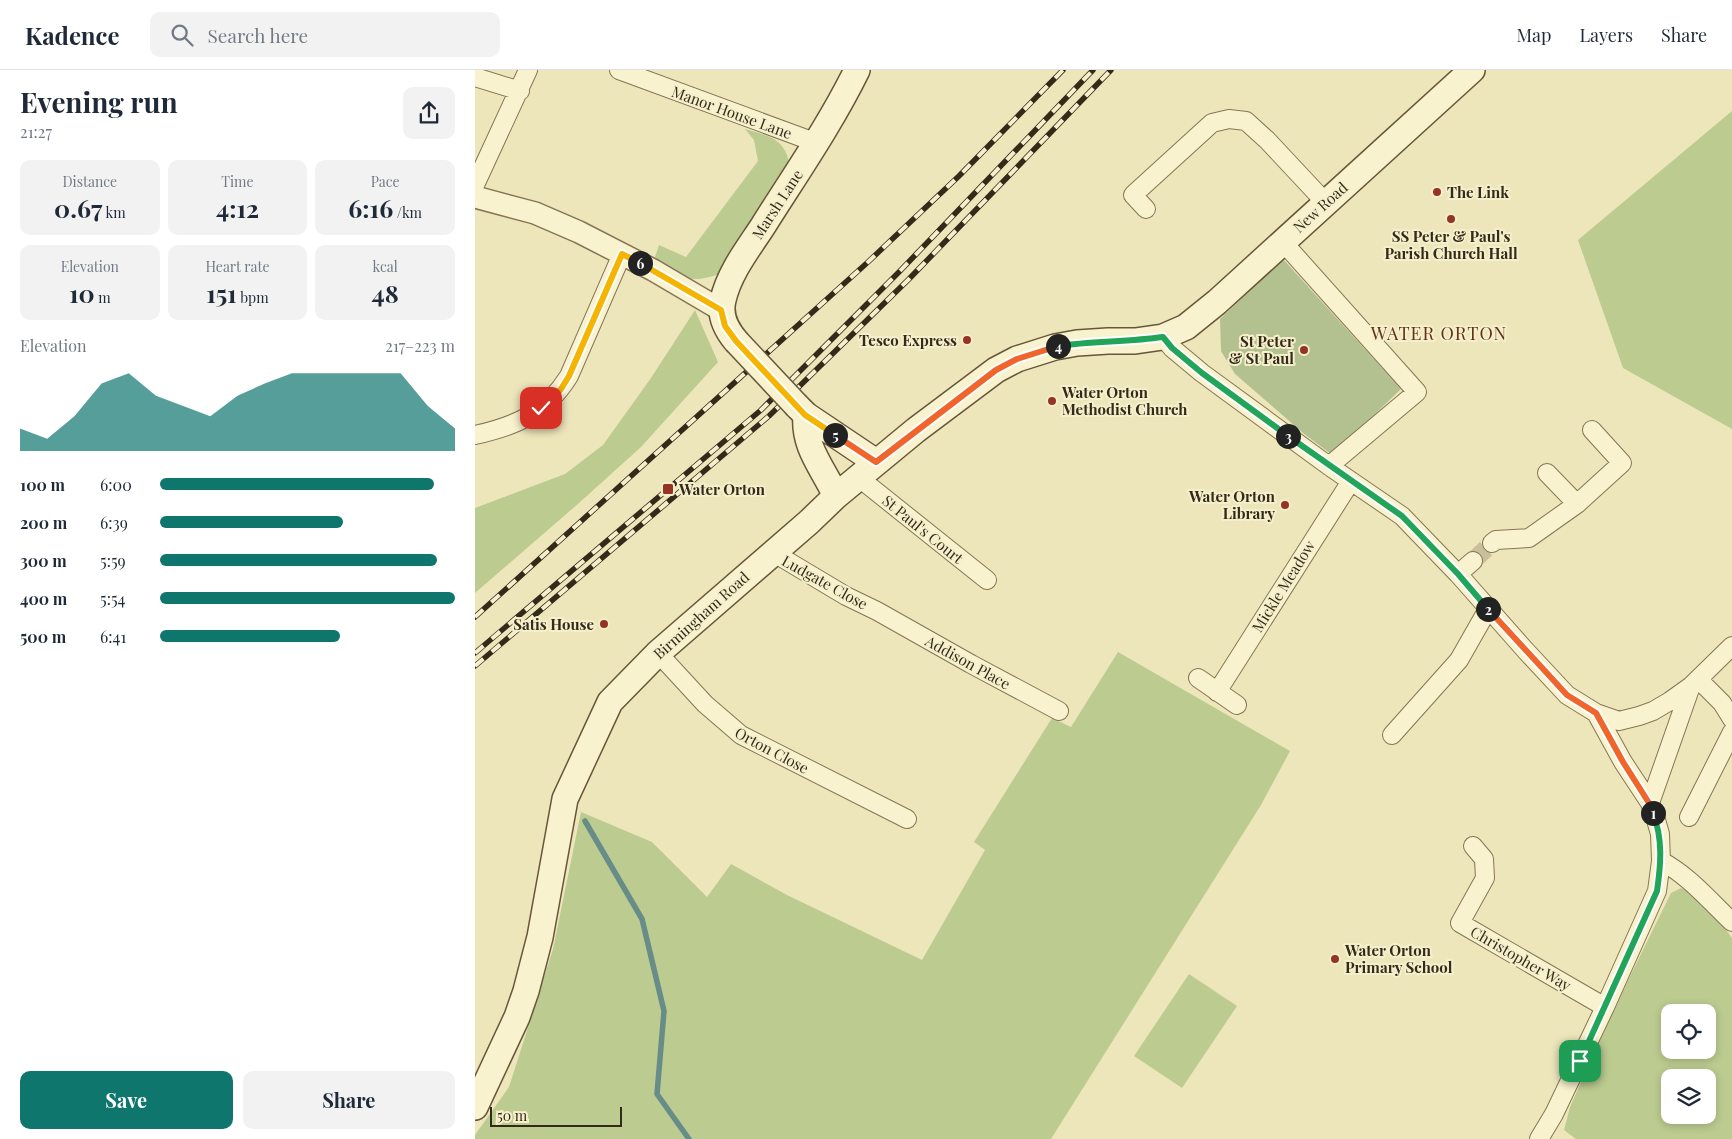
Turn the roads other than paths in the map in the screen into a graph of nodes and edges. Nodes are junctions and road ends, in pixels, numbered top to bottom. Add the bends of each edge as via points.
1 (529, 70) edge
2 (619, 70) edge
3 (857, 70) edge
4 (1472, 70) edge
5 (475, 77) edge
6 (519, 91) junction
7 (817, 143) junction
8 (475, 185) edge
9 (475, 197) edge
10 (1325, 202) junction
11 (1146, 209) dead end
12 (1283, 242) junction
13 (622, 254) junction
14 (721, 310) junction
15 (1163, 337) junction
16 (801, 410) junction
17 (1592, 430) dead end
18 (475, 435) edge
19 (1329, 466) junction
20 (867, 469) junction
21 (1547, 473) dead end
22 (1351, 480) junction
23 (835, 496) junction
24 (1577, 504) junction
25 (1492, 543) tunnel mouth
26 (774, 552) junction
27 (1473, 561) tunnel mouth
28 (1458, 574) junction
29 (987, 580) dead end
30 (1488, 609) junction
31 (877, 611) joint
32 (1732, 646) edge
33 (658, 653) junction
34 (1198, 678) dead end
35 (1694, 682) junction
36 (1217, 692) junction
37 (1237, 705) dead end
38 (1059, 711) dead end
39 (1596, 713) junction
40 (1732, 718) edge
41 (1732, 732) edge
42 (1392, 735) dead end
43 (1649, 803) junction
44 (1689, 817) dead end
45 (907, 819) dead end
46 (1473, 846) dead end
47 (1661, 861) junction
48 (1732, 922) edge
49 (1605, 1008) junction
50 (475, 1107) edge
51 (1539, 1139) edge

1 - 6 street
2 - 7 street, Manor House Lane
3 - 7 main road, Marsh Lane
4 - 10 main road, New Road
5 - 6 street
6 - 8 street
7 - 14 main road, Marsh Lane via 733,274
9 - 13 street via 535,213
10 - 11 street via 1246,121 1229,119 1212,124 1133,195
10 - 12 main road, New Road
12 - 15 main road, New Road via 1199,318
12 - 19 street via 1417,392
13 - 14 street
13 - 18 street via 561,389 541,408 519,422
14 - 16 main road, bridge via 725,326 736,341
15 - 19 street via 1202,373
15 - 20 main road, Birmingham Road via 1077,343 1017,359 983,378
16 - 20 main road
16 - 23 main road via 812,455
17 - 24 street via 1622,463
19 - 22 street
20 - 23 main road, Birmingham Road
20 - 29 street, St Paul's Court
21 - 24 street
22 - 28 street via 1402,516
22 - 36 street, Mickle Meadow
23 - 26 main road, Birmingham Road
24 - 25 street via 1529,538
26 - 31 street, Ludgate Close via 796,568
26 - 33 main road, Birmingham Road
27 - 28 street
28 - 30 street
30 - 39 street via 1567,695
30 - 42 street via 1459,660
31 - 38 street, Addison Place
32 - 35 street
33 - 45 street, Orton Close via 705,704 741,736
33 - 50 main road, Birmingham Road via 610,702 565,799 540,937 525,991 517,1017
34 - 36 street
35 - 39 street via 1670,701 1639,716 1619,721
35 - 40 street via 1721,703
35 - 43 street
36 - 37 street
39 - 43 street
41 - 44 street
43 - 47 street via 1660,834
46 - 49 street, Christopher Way via 1484,860 1485,878 1460,922
47 - 48 street
47 - 49 street via 1657,891
49 - 51 street

